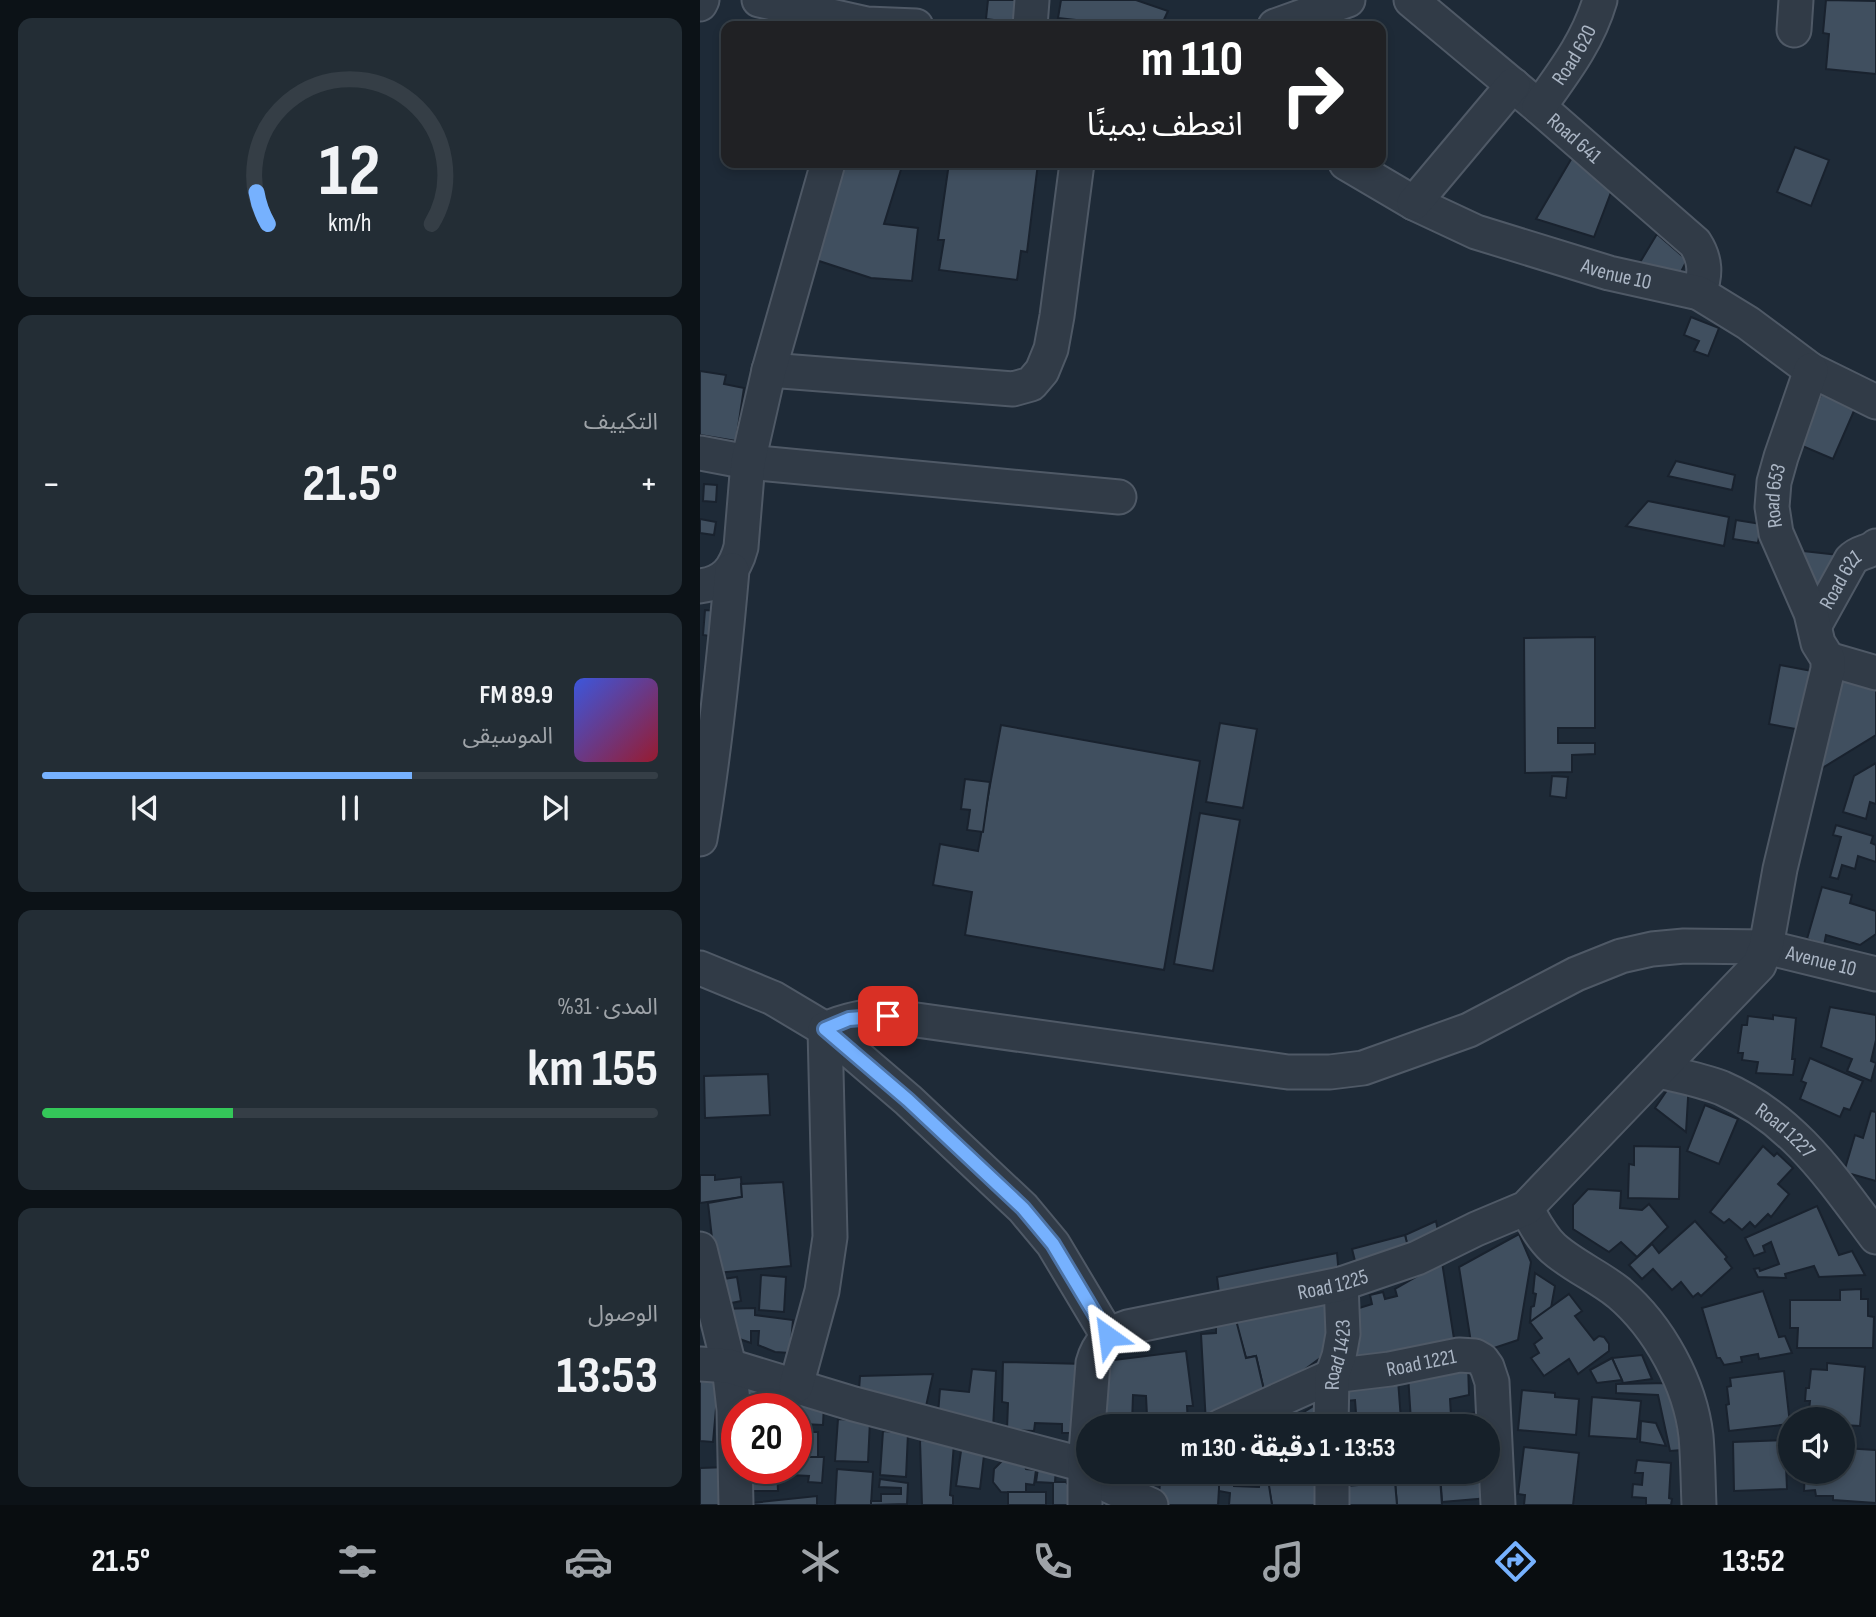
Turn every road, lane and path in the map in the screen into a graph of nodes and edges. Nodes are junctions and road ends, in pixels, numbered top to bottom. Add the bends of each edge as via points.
1 (759, 0) edge
2 (1032, 0) edge
3 (1348, 0) edge
4 (1411, 0) edge
5 (1600, 0) edge
6 (850, 21) edge
7 (1030, 21) edge
8 (1289, 21) edge
9 (1513, 85) junction
10 (1539, 107) junction
11 (827, 168) edge
12 (1076, 168) edge
13 (1354, 168) edge
14 (1413, 203) junction
15 (1699, 293) junction
16 (769, 370) junction
17 (1811, 370) junction
18 (1876, 402) edge
19 (700, 453) edge
20 (748, 462) junction
21 (1119, 497) dead end
22 (1876, 546) edge
23 (732, 570) junction
24 (700, 586) edge
25 (1815, 625) junction
26 (1828, 659) junction
27 (1876, 673) edge
28 (706, 774) edge
29 (700, 839) edge
30 (1766, 947) junction
31 (700, 968) edge
32 (1876, 974) edge
33 (825, 1029) junction
34 (1659, 1071) junction
35 (1526, 1208) junction
36 (1876, 1237) edge
37 (700, 1249) edge
38 (1341, 1284) junction
39 (1118, 1332) junction
40 (714, 1365) edge
41 (1332, 1376) junction
42 (796, 1386) junction
43 (1095, 1414) edge
44 (1248, 1414) edge
45 (1331, 1414) edge
46 (1076, 1472) edge
47 (1109, 1484) edge
48 (1332, 1484) edge
49 (736, 1505) edge
50 (1151, 1505) edge
51 (1332, 1505) edge
52 (1499, 1505) edge
53 (1699, 1505) edge

1 - 6 street
2 - 7 street
3 - 8 street
4 - 9 street, Road 641
5 - 10 street, Road 620 via 1582,46
9 - 10 street, Road 641
9 - 14 street
10 - 15 street, Road 641 via 1695,243 1704,262
11 - 16 street
12 - 16 street via 1053,338 1042,371 1031,384 1013,389
13 - 14 street, Avenue 10
14 - 15 street, Avenue 10 via 1476,232 1609,273
15 - 17 street, Avenue 10
16 - 20 street
17 - 18 street, Avenue 10
17 - 25 street, Road 653 via 1781,457 1772,507 1776,533
19 - 20 street
20 - 21 street
20 - 23 street via 741,547
22 - 25 street, Road 621 via 1852,560
23 - 24 street via 711,585
23 - 28 street via 723,681
25 - 26 street, Road 653 via 1818,643
26 - 27 street
26 - 30 street, Road 653
28 - 29 street
30 - 32 street, Avenue 10
30 - 33 street, Avenue 10 via 1684,946 1621,956 1576,974 1469,1030 1363,1068 1329,1072 1288,1072 888,1016 849,1019
30 - 34 street, Road 1225 via 1759,965
31 - 33 street via 773,998
33 - 39 street via 1023,1208
33 - 42 street via 830,1237 822,1291
34 - 35 street, Road 1225
34 - 36 street, Road 1227 via 1721,1088 1784,1127 1816,1157
35 - 38 street, Road 1225 via 1417,1258
35 - 53 street via 1553,1247 1619,1293 1655,1332 1689,1404 1696,1435
37 - 40 street
38 - 39 street, Road 1225
38 - 41 street, Road 1423 via 1343,1334
39 - 43 street via 1096,1353 1093,1363
40 - 42 street
40 - 49 street via 734,1409
41 - 44 street, Road 1221
41 - 45 street, Road 1423
41 - 52 street, Road 1221 via 1459,1354 1482,1360 1492,1382
42 - 46 street
47 - 50 street
48 - 51 street

